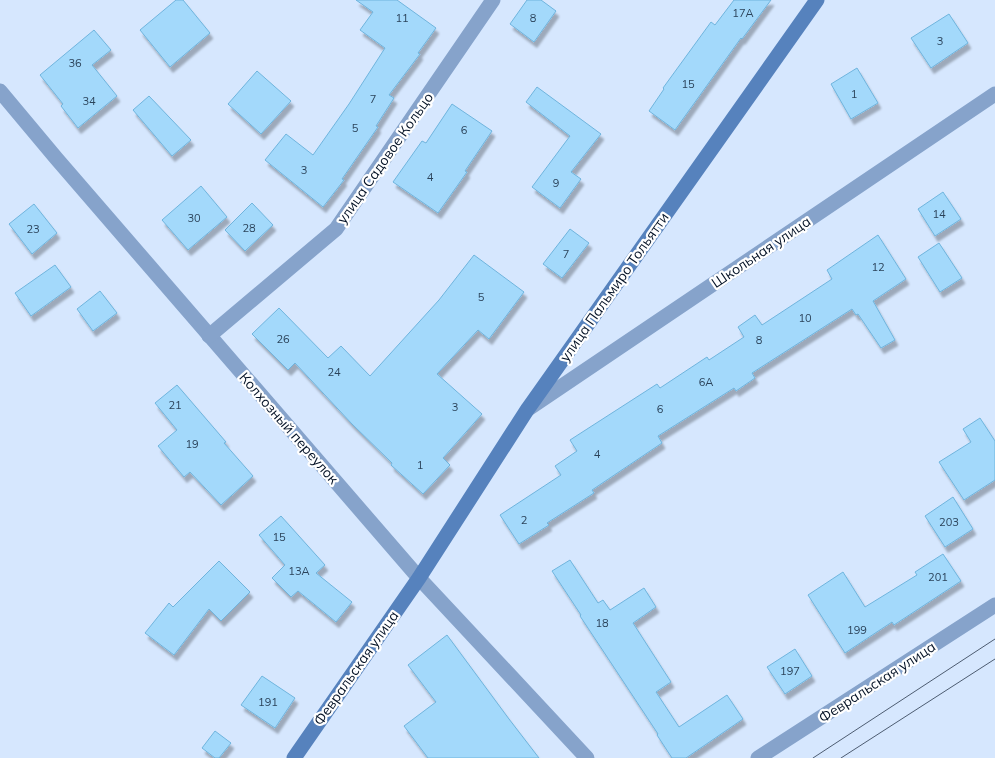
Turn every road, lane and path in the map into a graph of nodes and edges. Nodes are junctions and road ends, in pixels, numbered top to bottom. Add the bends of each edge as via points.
1 (493, 0) edge
2 (817, 0) edge
3 (0, 91) edge
4 (995, 94) edge
5 (209, 336) junction
6 (527, 410) junction
7 (419, 578) junction
8 (995, 605) edge
9 (294, 758) edge
10 (587, 758) edge
11 (758, 758) edge

1 - 5 street, улица Садовое Кольцо via 336,229
2 - 6 street, улица Пальмиро Тольятти
3 - 5 street, Колхозный переулок
4 - 6 street, Школьная улица
5 - 7 street, Колхозный переулок
6 - 7 street, улица Пальмиро Тольятти
7 - 9 street, Февральская улица
7 - 10 street, Колхозный переулок
8 - 11 street, Февральская улица

